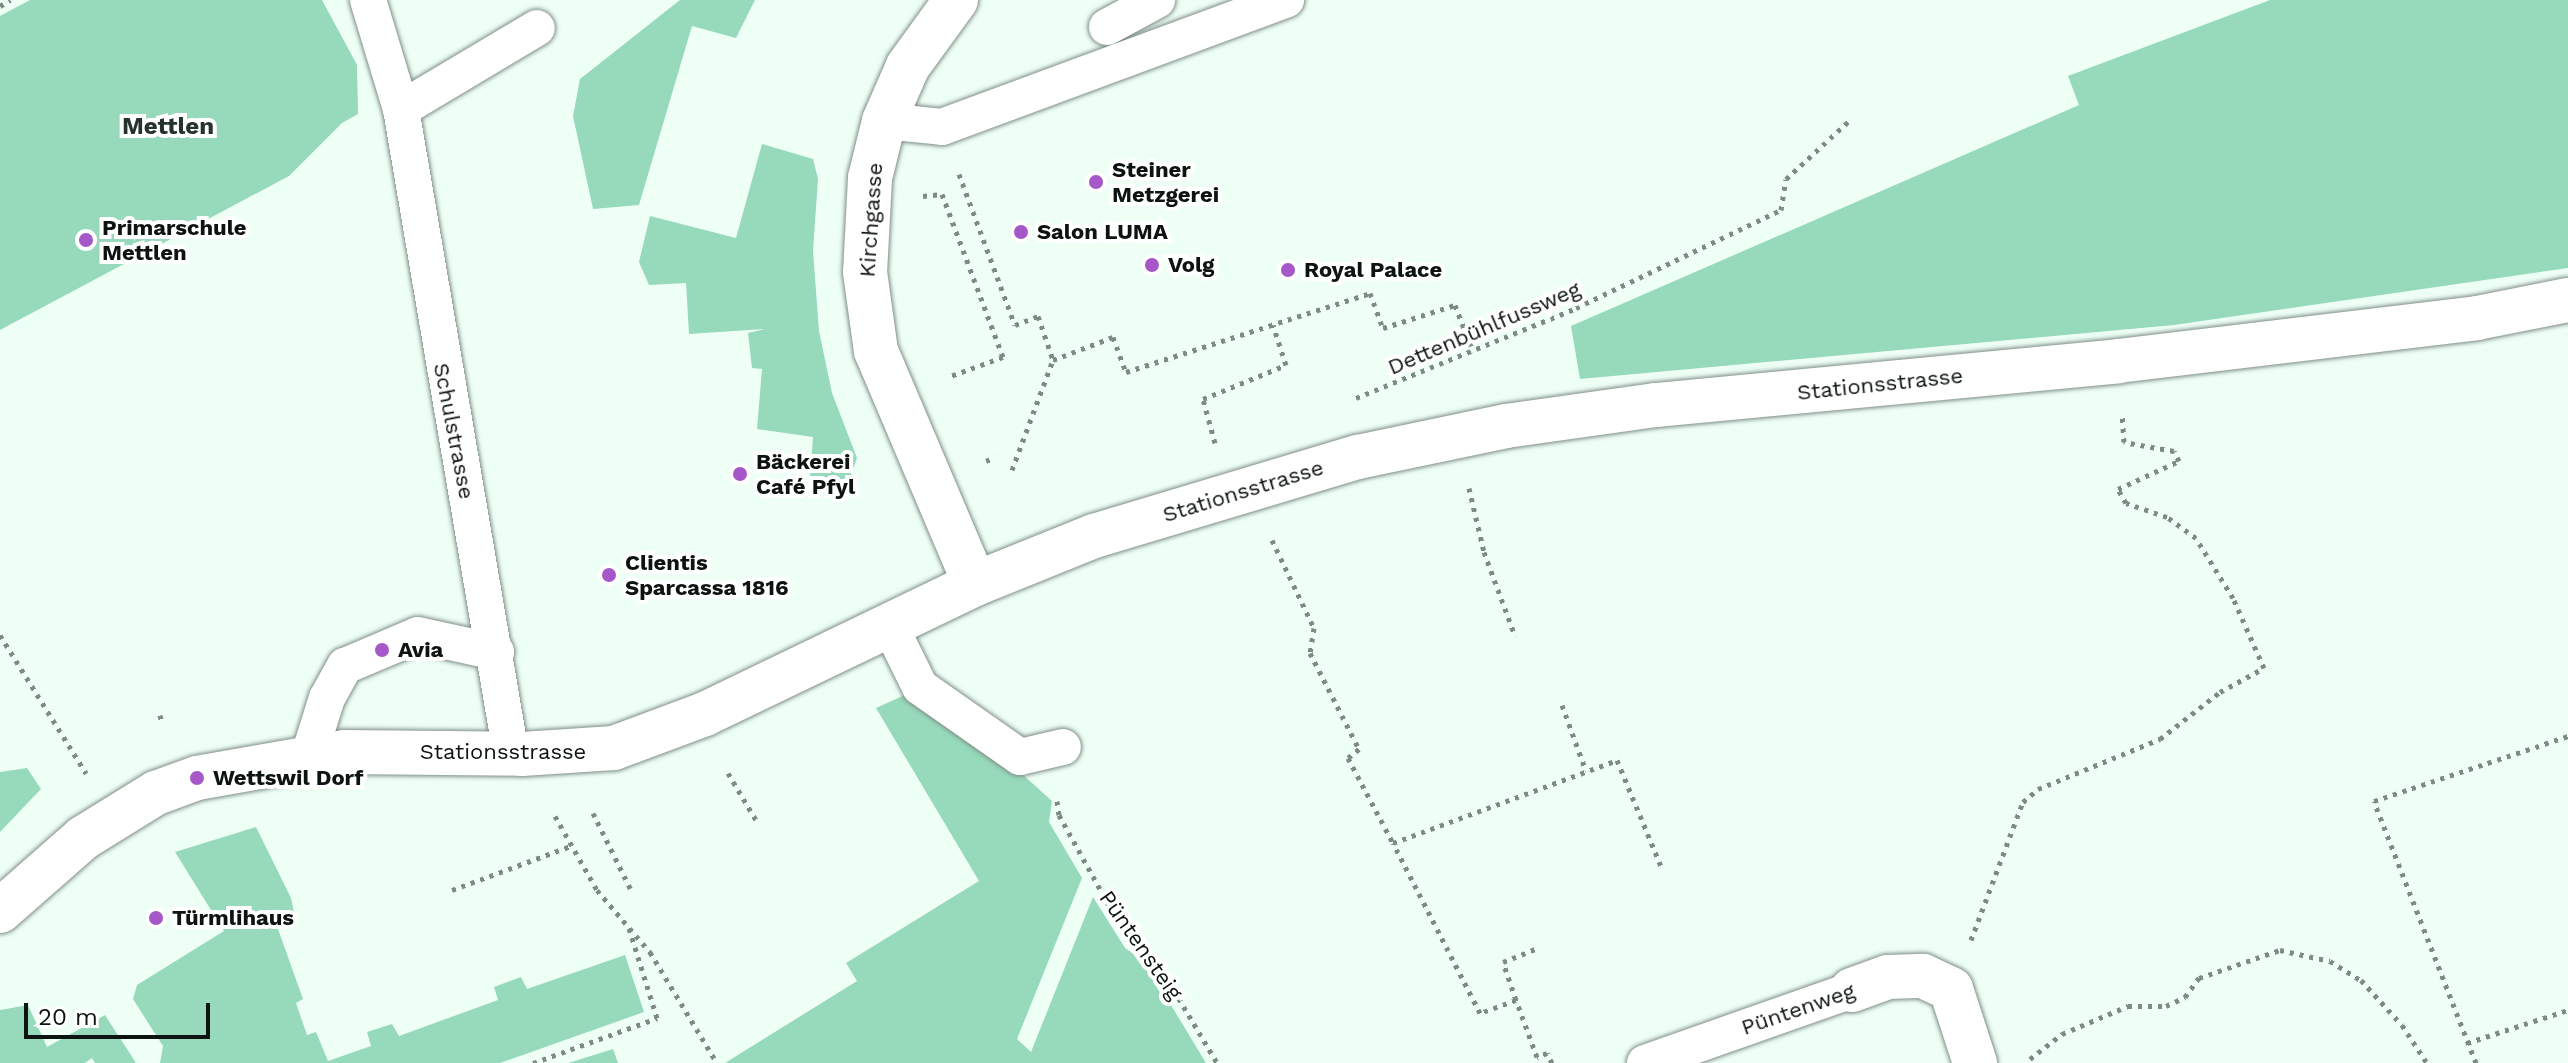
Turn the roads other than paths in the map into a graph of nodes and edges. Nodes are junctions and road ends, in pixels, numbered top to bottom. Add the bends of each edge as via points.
1 (368, 0) edge
2 (956, 0) edge
3 (1157, 0) edge
4 (1286, 0) edge
5 (1107, 27) dead end
6 (537, 28) dead end
7 (401, 109) junction
8 (884, 121) junction
9 (2568, 300) edge
10 (975, 584) junction
11 (889, 624) junction
12 (496, 652) junction
13 (1063, 747) dead end
14 (511, 754) junction
15 (309, 755) junction
16 (0, 911) edge
17 (1852, 990) joint
18 (1645, 1063) edge
19 (1975, 1063) edge

1 - 7 lane, Schulstrasse
2 - 8 street, Kirchgasse via 908,66
3 - 5 lane
4 - 8 lane via 942,127
6 - 7 lane
7 - 12 lane, Schulstrasse via 430,305
8 - 10 street, Kirchgasse via 866,224 865,272 876,351
9 - 10 street, Stationsstrasse via 2477,318 2118,361 1656,405 1506,426 1358,457 1244,490 1094,536
10 - 11 street, Stationsstrasse
11 - 13 lane via 920,687 1020,757
11 - 14 street, Stationsstrasse via 780,680 636,741 589,753
12 - 14 lane, Schulstrasse
12 - 15 lane via 418,635 345,666 327,698
14 - 15 street, Stationsstrasse
15 - 16 street, Stationsstrasse via 239,766 156,793 83,838
17 - 18 lane, Püntenweg
17 - 19 street, Püntenweg via 1888,977 1923,976 1951,989

